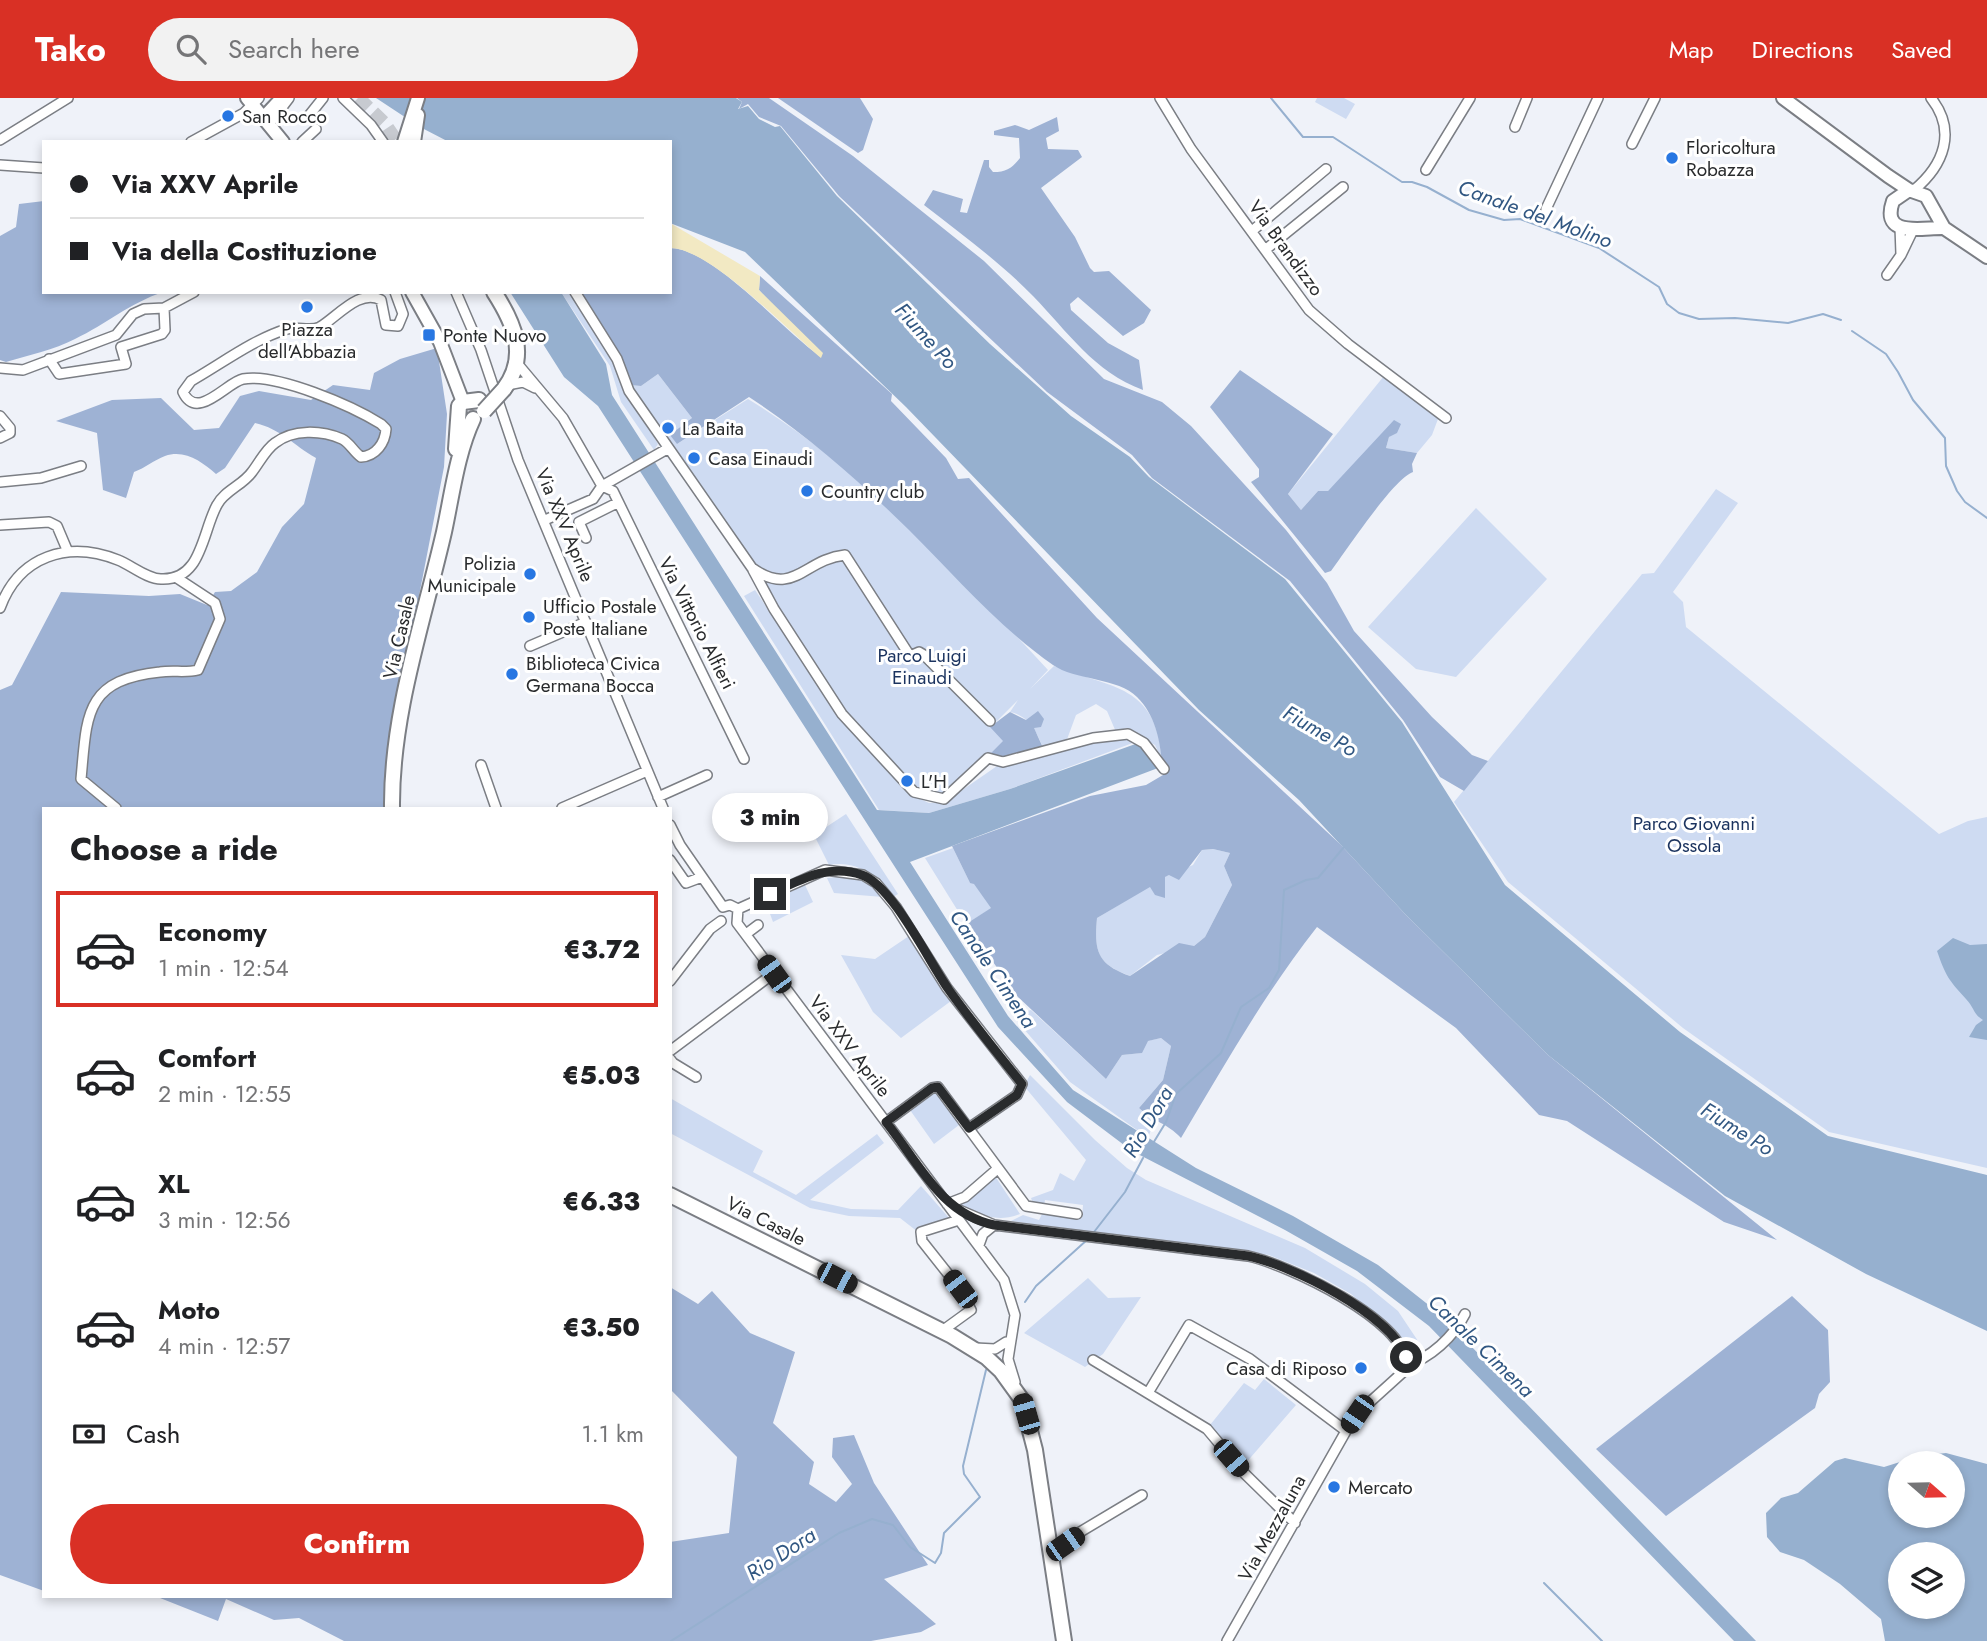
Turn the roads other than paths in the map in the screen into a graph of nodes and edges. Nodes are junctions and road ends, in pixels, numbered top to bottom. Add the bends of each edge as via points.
1 (68, 98) edge
2 (282, 98) edge
3 (289, 98) edge
4 (323, 98) edge
5 (336, 98) edge
6 (343, 98) edge
7 (418, 98) edge
8 (424, 98) edge
9 (1160, 98) edge
10 (1470, 98) edge
11 (1527, 98) edge
12 (1598, 98) edge
13 (1655, 98) edge
14 (1783, 98) edge
15 (1931, 98) edge
16 (253, 100) edge
17 (307, 118) dead end
18 (268, 120) junction
19 (1515, 127) dead end
20 (316, 128) dead end
21 (375, 130) junction
22 (2, 135) edge
23 (195, 140) edge
24 (282, 140) edge
25 (304, 140) edge
26 (382, 140) edge
27 (405, 140) edge
28 (414, 140) edge
29 (1632, 144) dead end
30 (0, 164) edge
31 (42, 168) edge
32 (1326, 169) dead end
33 (1426, 170) dead end
34 (1931, 175) junction
35 (1343, 187) dead end
36 (1906, 192) junction
37 (1931, 206) junction
38 (1546, 209) dead end
39 (1912, 228) junction
40 (1944, 228) junction
41 (1252, 231) junction
42 (1265, 250) junction
43 (1987, 257) edge
44 (1886, 275) dead end
45 (190, 294) edge
46 (396, 294) edge
47 (413, 294) edge
48 (457, 294) edge
49 (576, 294) edge
50 (496, 295) edge
51 (164, 308) junction
52 (49, 359) junction
53 (516, 362) junction
54 (2, 371) edge
55 (505, 387) junction
56 (540, 392) junction
57 (472, 409) junction
58 (0, 416) edge
59 (1446, 418) dead end
60 (0, 438) edge
61 (667, 449) junction
62 (81, 466) dead end
63 (0, 482) edge
64 (602, 485) junction
65 (617, 503) junction
66 (545, 520) junction
67 (0, 525) edge
68 (586, 538) dead end
69 (68, 552) junction
70 (752, 568) junction
71 (177, 578) junction
72 (0, 608) edge
73 (586, 622) junction
74 (530, 646) dead end
75 (990, 721) dead end
76 (744, 759) dead end
77 (481, 765) dead end
78 (1164, 769) dead end
79 (647, 771) junction
80 (708, 775) dead end
81 (658, 797) junction
82 (581, 805) edge
83 (115, 807) edge
84 (392, 807) edge
85 (496, 807) edge
86 (663, 807) edge
87 (673, 838) edge
88 (672, 863) edge
89 (702, 877) junction
90 (723, 907) junction
91 (738, 909) junction
92 (721, 921) junction
93 (737, 923) junction
94 (758, 925) dead end
95 (746, 934) junction
96 (774, 974) junction
97 (672, 978) edge
98 (672, 1050) edge
99 (672, 1061) edge
100 (696, 1077) dead end
101 (886, 1122) junction
102 (969, 1128) junction
103 (995, 1171) dead end
104 (672, 1196) edge
105 (947, 1204) junction
106 (1077, 1214) dead end
107 (959, 1220) junction
108 (994, 1225) junction
109 (979, 1245) junction
110 (1465, 1314) dead end
111 (1015, 1324) junction
112 (942, 1331) junction
113 (1006, 1342) junction
114 (973, 1348) junction
115 (1093, 1360) dead end
116 (1406, 1366) junction
117 (1001, 1371) junction
118 (1148, 1393) junction
119 (1022, 1400) junction
120 (1346, 1431) junction
121 (1142, 1495) dead end
122 (1295, 1523) junction
123 (1051, 1550) junction
124 (1064, 1641) edge
125 (1227, 1641) edge

1 - 22 street
2 - 18 street
3 - 18 street
4 - 17 street
5 - 21 street
6 - 21 street
7 - 27 street
8 - 28 street
9 - 41 street, Via Brandizzo
10 - 33 street
11 - 19 street
12 - 38 street
13 - 29 street
14 - 36 street
15 - 34 street via 1946,124 1945,142
16 - 18 street
16 - 23 street via 244,113
18 - 24 street
20 - 25 street
21 - 26 street
30 - 31 street
32 - 41 street
34 - 36 street
34 - 37 street
35 - 42 street
36 - 37 street
36 - 39 street via 1891,212
37 - 39 street
37 - 40 street
39 - 40 street
39 - 44 street
40 - 43 street
41 - 42 street, Via Brandizzo
42 - 59 street, Via Brandizzo via 1309,310
45 - 51 street
46 - 71 street via 403,314 396,327 386,325 381,300 364,297 318,328 289,329 269,337 185,386 185,396 200,402 243,379 281,383 376,421 386,434 366,457 345,440 321,433 292,434 273,443 250,476 218,502 193,567
47 - 57 street
48 - 66 street, Via XXV Aprile
49 - 61 street
50 - 53 main road via 515,328
51 - 52 street via 144,309 133,314 116,335
51 - 52 street via 162,334 121,347 126,364 59,374
52 - 54 street via 23,370
53 - 55 main road
53 - 56 street, Via Vittorio Alfieri
55 - 56 street via 523,382
55 - 57 main road
56 - 64 street, Via Vittorio Alfieri via 576,439
57 - 84 main road, Via Casale via 403,706
58 - 60 street via 10,428 10,433
61 - 64 street
61 - 70 street
62 - 63 street via 41,478
64 - 65 street, Via Vittorio Alfieri via 613,491
64 - 66 street via 593,499
65 - 68 street via 579,522
65 - 76 street, Via Vittorio Alfieri
66 - 73 street, Via XXV Aprile
67 - 69 street via 50,522 57,526
69 - 71 street via 108,556 159,580
69 - 72 street via 36,560 16,577
70 - 75 street via 769,580 787,581 826,557 845,555 910,656 924,655
70 - 78 street via 842,714 914,792 944,799 988,758 1003,762 1093,738 1128,734 1144,743
71 - 83 street via 215,603 220,619 198,670 125,678 93,703 81,779
73 - 74 street
73 - 79 street, Via XXV Aprile
77 - 85 street
79 - 81 street, Via XXV Aprile
79 - 82 street
80 - 81 street
81 - 86 street, Via XXV Aprile
87 - 89 street
88 - 89 street via 686,883
89 - 90 street
90 - 91 street
90 - 92 street
91 - 93 street
91 - 102 street via 825,870 863,875 876,883 947,988 1022,1084 1017,1095
92 - 93 street via 729,926
92 - 97 street
93 - 95 street, Via XXV Aprile
94 - 95 street
95 - 96 street, Via XXV Aprile
96 - 98 street
96 - 101 street, Via XXV Aprile
99 - 100 street via 683,1073
101 - 102 street, Via XXV Aprile via 938,1087
101 - 105 street, Via XXV Aprile
102 - 106 street, Via XXV Aprile via 1026,1206
103 - 105 street via 965,1197
104 - 112 main road, Via Casale
105 - 107 street, Via XXV Aprile
105 - 108 street, Via XXV Aprile
107 - 109 street, Via XXV Aprile
107 - 112 street via 926,1229 920,1236 971,1310 969,1316
108 - 109 street
108 - 116 street, Via XXV Aprile via 1248,1256 1300,1273 1345,1299 1386,1331 1402,1348
109 - 111 street, Via XXV Aprile via 1004,1280
110 - 116 street, Via Mezzaluna via 1437,1347
111 - 113 street
111 - 119 street, Via XXV Aprile via 1008,1359
112 - 114 main road, Via Casale
113 - 114 street via 995,1349
113 - 117 street
114 - 117 main road, Via Casale
115 - 118 street
116 - 120 street, Via Mezzaluna
117 - 119 main road, Via Casale
118 - 120 street via 1189,1325 1250,1359
118 - 122 street via 1207,1429
119 - 123 main road, Via Casale
120 - 122 street, Via Mezzaluna
121 - 123 street
122 - 125 street, Via Mezzaluna
123 - 124 main road, Via Casale

